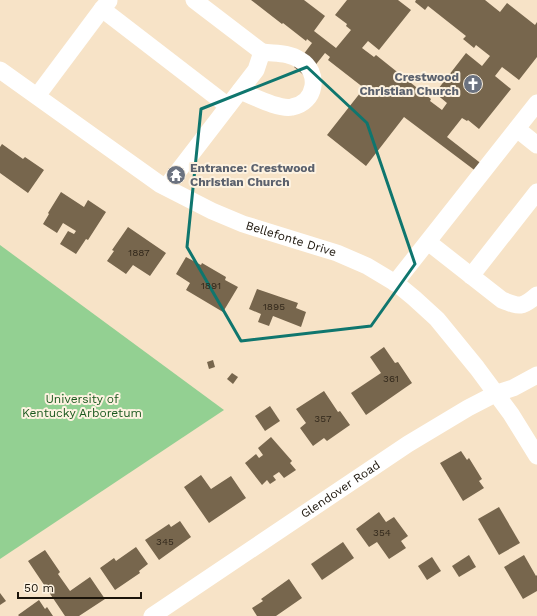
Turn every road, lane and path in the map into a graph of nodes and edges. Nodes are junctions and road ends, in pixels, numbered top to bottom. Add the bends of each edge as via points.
1 (194, 0) edge
2 (106, 4) edge
3 (262, 52) junction
4 (0, 70) edge
5 (240, 91) junction
6 (37, 96) junction
7 (537, 103) edge
8 (228, 106) junction
9 (517, 129) junction
10 (537, 145) edge
11 (166, 187) junction
12 (537, 192) edge
13 (428, 242) junction
14 (471, 276) junction
15 (395, 283) junction
16 (537, 295) edge
17 (537, 375) edge
18 (497, 393) junction
19 (537, 456) edge
20 (152, 616) edge

1 - 3 street
2 - 6 street
2 - 8 street
3 - 5 street via 256,70
3 - 5 street via 283,53 305,63 313,77 312,92 305,103 291,108 277,106
4 - 6 street, Bellefonte Drive
5 - 8 street
6 - 11 street, Bellefonte Drive
7 - 9 street
8 - 11 street
9 - 10 street
9 - 13 street
11 - 15 street, Bellefonte Drive via 243,224 337,253 367,266
12 - 14 street
13 - 14 street
13 - 15 street
14 - 16 street via 502,300 515,305 527,304
15 - 18 street, Bellefonte Drive via 437,319
17 - 18 street, Glendover Road via 513,388
18 - 19 street, Bellefonte Drive
18 - 20 street, Glendover Road via 408,444

